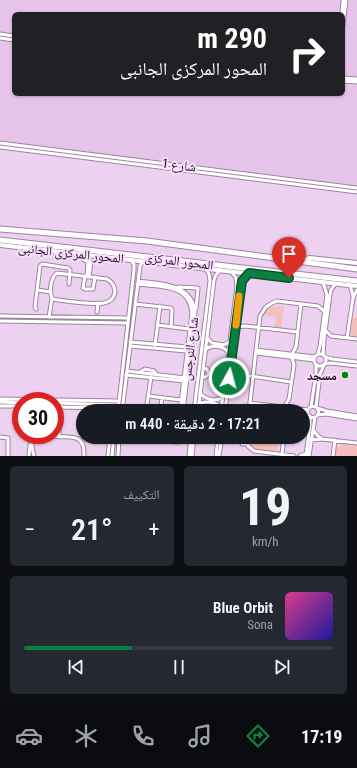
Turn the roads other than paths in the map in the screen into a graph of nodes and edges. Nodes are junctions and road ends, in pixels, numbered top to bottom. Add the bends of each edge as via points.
1 (345, 0) edge
2 (342, 12) edge
3 (344, 12) edge
4 (0, 34) edge
5 (12, 36) edge
6 (0, 38) edge
7 (12, 40) edge
8 (345, 79) edge
9 (355, 81) edge
10 (0, 143) edge
11 (0, 147) edge
12 (80, 155) junction
13 (189, 168) junction
14 (357, 188) edge
15 (357, 192) edge
16 (0, 229) edge
17 (0, 240) edge
18 (0, 245) edge
19 (78, 254) junction
20 (102, 257) junction
21 (130, 260) junction
22 (301, 260) junction
23 (144, 261) junction
24 (90, 262) junction
25 (357, 263) edge
26 (205, 268) junction
27 (357, 269) edge
28 (134, 270) junction
29 (220, 270) junction
30 (139, 271) junction
31 (232, 271) junction
32 (249, 273) junction
33 (69, 274) junction
34 (289, 275) junction
35 (87, 276) junction
36 (95, 277) junction
37 (357, 281) edge
38 (323, 282) junction
39 (137, 283) junction
40 (336, 283) junction
41 (69, 284) dead end
42 (350, 285) junction
43 (357, 286) edge
44 (175, 287) junction
45 (37, 290) junction
46 (357, 290) edge
47 (51, 292) junction
48 (52, 298) junction
49 (354, 298) junction
50 (326, 302) junction
51 (98, 303) junction
52 (135, 304) junction
53 (301, 304) junction
54 (160, 306) junction
55 (318, 306) junction
56 (36, 309) dead end
57 (352, 310) junction
58 (324, 311) junction
59 (357, 311) edge
60 (97, 312) dead end
61 (195, 312) junction
62 (0, 316) edge
63 (49, 316) junction
64 (58, 317) junction
65 (67, 317) junction
66 (128, 318) junction
67 (235, 320) junction
68 (0, 321) edge
69 (58, 322) junction
70 (66, 322) junction
71 (128, 323) junction
72 (157, 325) junction
73 (245, 326) junction
74 (171, 327) junction
75 (259, 327) junction
76 (189, 329) junction
77 (235, 329) junction
78 (325, 330) junction
79 (298, 332) junction
80 (332, 336) junction
81 (207, 338) junction
82 (347, 338) junction
83 (324, 339) junction
84 (357, 339) edge
85 (230, 341) junction
86 (130, 344) junction
87 (155, 345) junction
88 (296, 347) junction
89 (187, 349) junction
90 (205, 350) junction
91 (256, 352) junction
92 (229, 353) junction
93 (324, 355) junction
94 (292, 356) junction
95 (300, 357) junction
96 (316, 359) junction
97 (357, 362) edge
98 (324, 364) junction
99 (294, 365) junction
100 (357, 366) edge
101 (203, 368) junction
102 (228, 370) junction
103 (126, 373) junction
104 (237, 374) junction
105 (253, 376) junction
106 (151, 377) junction
107 (202, 377) junction
108 (227, 378) junction
109 (185, 380) junction
110 (292, 382) junction
111 (120, 388) junction
112 (124, 388) junction
113 (200, 393) junction
114 (148, 396) junction
115 (223, 397) junction
116 (162, 398) junction
117 (181, 400) junction
118 (289, 400) junction
119 (119, 401) junction
120 (0, 403) edge
121 (12, 403) edge
122 (64, 403) edge
123 (86, 404) edge
124 (118, 404) edge
125 (123, 404) edge
126 (147, 404) edge
127 (161, 404) edge
128 (181, 404) edge
129 (183, 404) edge
130 (197, 404) junction
131 (217, 404) edge
132 (223, 404) edge
133 (224, 404) edge
134 (250, 404) edge
135 (287, 404) edge
136 (290, 404) edge
137 (12, 405) edge
138 (64, 407) edge
139 (76, 407) edge
140 (310, 408) edge
141 (317, 408) junction
142 (310, 411) edge
143 (310, 412) edge
144 (316, 416) junction
145 (357, 416) edge
146 (357, 419) edge
147 (313, 430) junction
148 (0, 437) edge
149 (64, 437) edge
150 (322, 439) junction
151 (312, 440) junction
152 (335, 440) junction
153 (357, 443) edge
154 (30, 444) edge
155 (32, 444) edge
156 (109, 444) edge
157 (114, 444) edge
158 (119, 444) edge
159 (190, 444) edge
160 (195, 444) edge
161 (218, 444) edge
162 (221, 444) edge
163 (247, 444) edge
164 (283, 444) edge
165 (307, 444) edge
166 (113, 451) junction
167 (282, 454) junction
168 (306, 454) edge
169 (28, 455) edge
170 (119, 455) edge
171 (8, 456) edge
172 (34, 456) edge
173 (84, 456) edge
174 (108, 456) edge
175 (112, 456) edge
176 (189, 456) edge
177 (192, 456) edge
178 (216, 456) edge
179 (219, 456) edge
180 (294, 456) edge
181 (300, 456) edge
182 (309, 456) edge
183 (333, 456) edge

1 - 2 street
1 - 3 street
4 - 5 street
6 - 7 street
8 - 9 street
10 - 12 street, شارع 1
11 - 12 street, شارع 1
12 - 13 street, شارع 1
13 - 14 street, شارع 1
13 - 15 street, شارع 1
16 - 22 highway, المحور المركزى via 132,239
17 - 34 highway, المحور المركزى
18 - 19 main road, المحور المركزى الجانبى
19 - 20 main road, المحور المركزى الجانبى
19 - 24 street
20 - 21 main road, المحور المركزى الجانبى
20 - 24 street
21 - 23 main road, المحور المركزى الجانبى
21 - 28 street via 134,264
22 - 25 main road via 310,258
22 - 27 highway, المحور المركزى
23 - 26 main road, المحور المركزى الجانبى
23 - 30 street
24 - 35 street
26 - 29 main road, المحور المركزى الجانبى
26 - 130 street via 210,281
28 - 30 street
28 - 66 street
29 - 31 main road, المحور المركزى الجانبى
29 - 81 street via 214,280
30 - 39 street
31 - 32 main road, المحور المركزى الجانبى
31 - 67 street via 237,284
32 - 34 main road, المحور المركزى الجانبى
32 - 67 street via 241,284
33 - 35 street
33 - 41 street
33 - 45 street via 68,267 42,264
33 - 47 street via 55,274
34 - 37 highway, المحور المركزى
34 - 38 main road, المحور المركزى الجانبى
35 - 36 street
35 - 36 street via 83,288 85,289 93,289
36 - 51 street via 109,280 115,289 110,300
38 - 40 main road, المحور المركزى الجانبى
38 - 50 street via 327,290
39 - 44 street, شارع النرجس
39 - 52 street
39 - 76 street, شارع النرجس via 175,289 182,293 191,308
40 - 42 main road, المحور المركزى الجانبى
40 - 78 street via 330,292
42 - 43 main road, المحور المركزى الجانبى
42 - 49 street
44 - 61 street, شارع النرجس via 191,298
44 - 61 street via 198,288
45 - 47 street
45 - 56 street via 34,307
46 - 49 street
47 - 48 street
48 - 51 street
48 - 63 street
49 - 57 street
50 - 55 street
50 - 58 street
51 - 60 street
52 - 54 street
52 - 86 street
53 - 55 street
53 - 75 street via 277,301 268,304 262,313
53 - 79 street
54 - 72 street
54 - 74 street via 172,309
55 - 58 street
57 - 59 street
57 - 82 street
58 - 96 street
61 - 109 street, شارع النرجس
62 - 63 street
63 - 64 street
64 - 65 street
64 - 69 street
65 - 66 street
65 - 70 street
66 - 71 street
67 - 73 street
67 - 77 street
67 - 85 street
68 - 69 street
69 - 70 street
70 - 71 street
71 - 111 street
72 - 74 street
72 - 87 street
73 - 75 street
73 - 77 street
74 - 76 street
75 - 79 street
75 - 91 street
76 - 89 street, شارع النرجس
77 - 102 street
78 - 80 street
78 - 83 street
79 - 88 street
80 - 82 street
80 - 83 street
81 - 85 street via 212,343 224,345
81 - 90 street
82 - 84 street
83 - 93 street
85 - 92 street
86 - 87 street
86 - 89 street
86 - 103 street
87 - 89 street
88 - 94 street
88 - 95 street
89 - 109 street, شارع النرجس
90 - 92 street via 211,346 223,348
90 - 101 street
91 - 94 street
91 - 105 street
92 - 102 street
93 - 96 street
93 - 97 street via 332,359
93 - 98 street
94 - 95 street
94 - 99 street
95 - 96 street
95 - 99 street
96 - 98 street via 320,366
96 - 140 street
98 - 100 street
98 - 141 street via 320,374
99 - 110 street
101 - 107 street
101 - 107 street via 207,369 209,374
102 - 104 street
102 - 108 street
102 - 108 street via 220,374 222,378
103 - 106 street
103 - 109 street via 140,372
103 - 112 street
104 - 105 street
104 - 108 street
105 - 110 street
105 - 134 street
106 - 109 street
106 - 114 street
107 - 113 street
108 - 115 street
108 - 133 street
109 - 117 street, شارع النرجس
109 - 129 street, شارع النرجس
110 - 118 street
111 - 112 street
111 - 119 street
112 - 125 street
113 - 115 street via 206,399 216,400
113 - 130 street
114 - 116 street
114 - 126 street
115 - 132 street
116 - 117 street
116 - 127 street
117 - 128 street, شارع النرجس
118 - 135 street
118 - 136 street
119 - 120 street
119 - 124 street
120 - 121 street
120 - 137 street
122 - 123 street
130 - 131 street
138 - 139 street
141 - 142 street
141 - 144 street via 319,412
141 - 145 street
143 - 144 street
144 - 146 street via 326,414
144 - 147 street
147 - 150 street
147 - 151 street
148 - 171 street via 8,438
149 - 173 street via 77,439 83,447
150 - 151 street
150 - 152 street
151 - 182 street
152 - 153 street
152 - 183 street
154 - 169 street
155 - 172 street
156 - 174 street
157 - 166 street
158 - 170 street
159 - 176 street
160 - 177 street
161 - 178 street
162 - 179 street
163 - 167 street via 254,451
164 - 167 street
165 - 168 street
166 - 170 street
166 - 175 street
167 - 180 street
168 - 181 street
169 - 172 street

